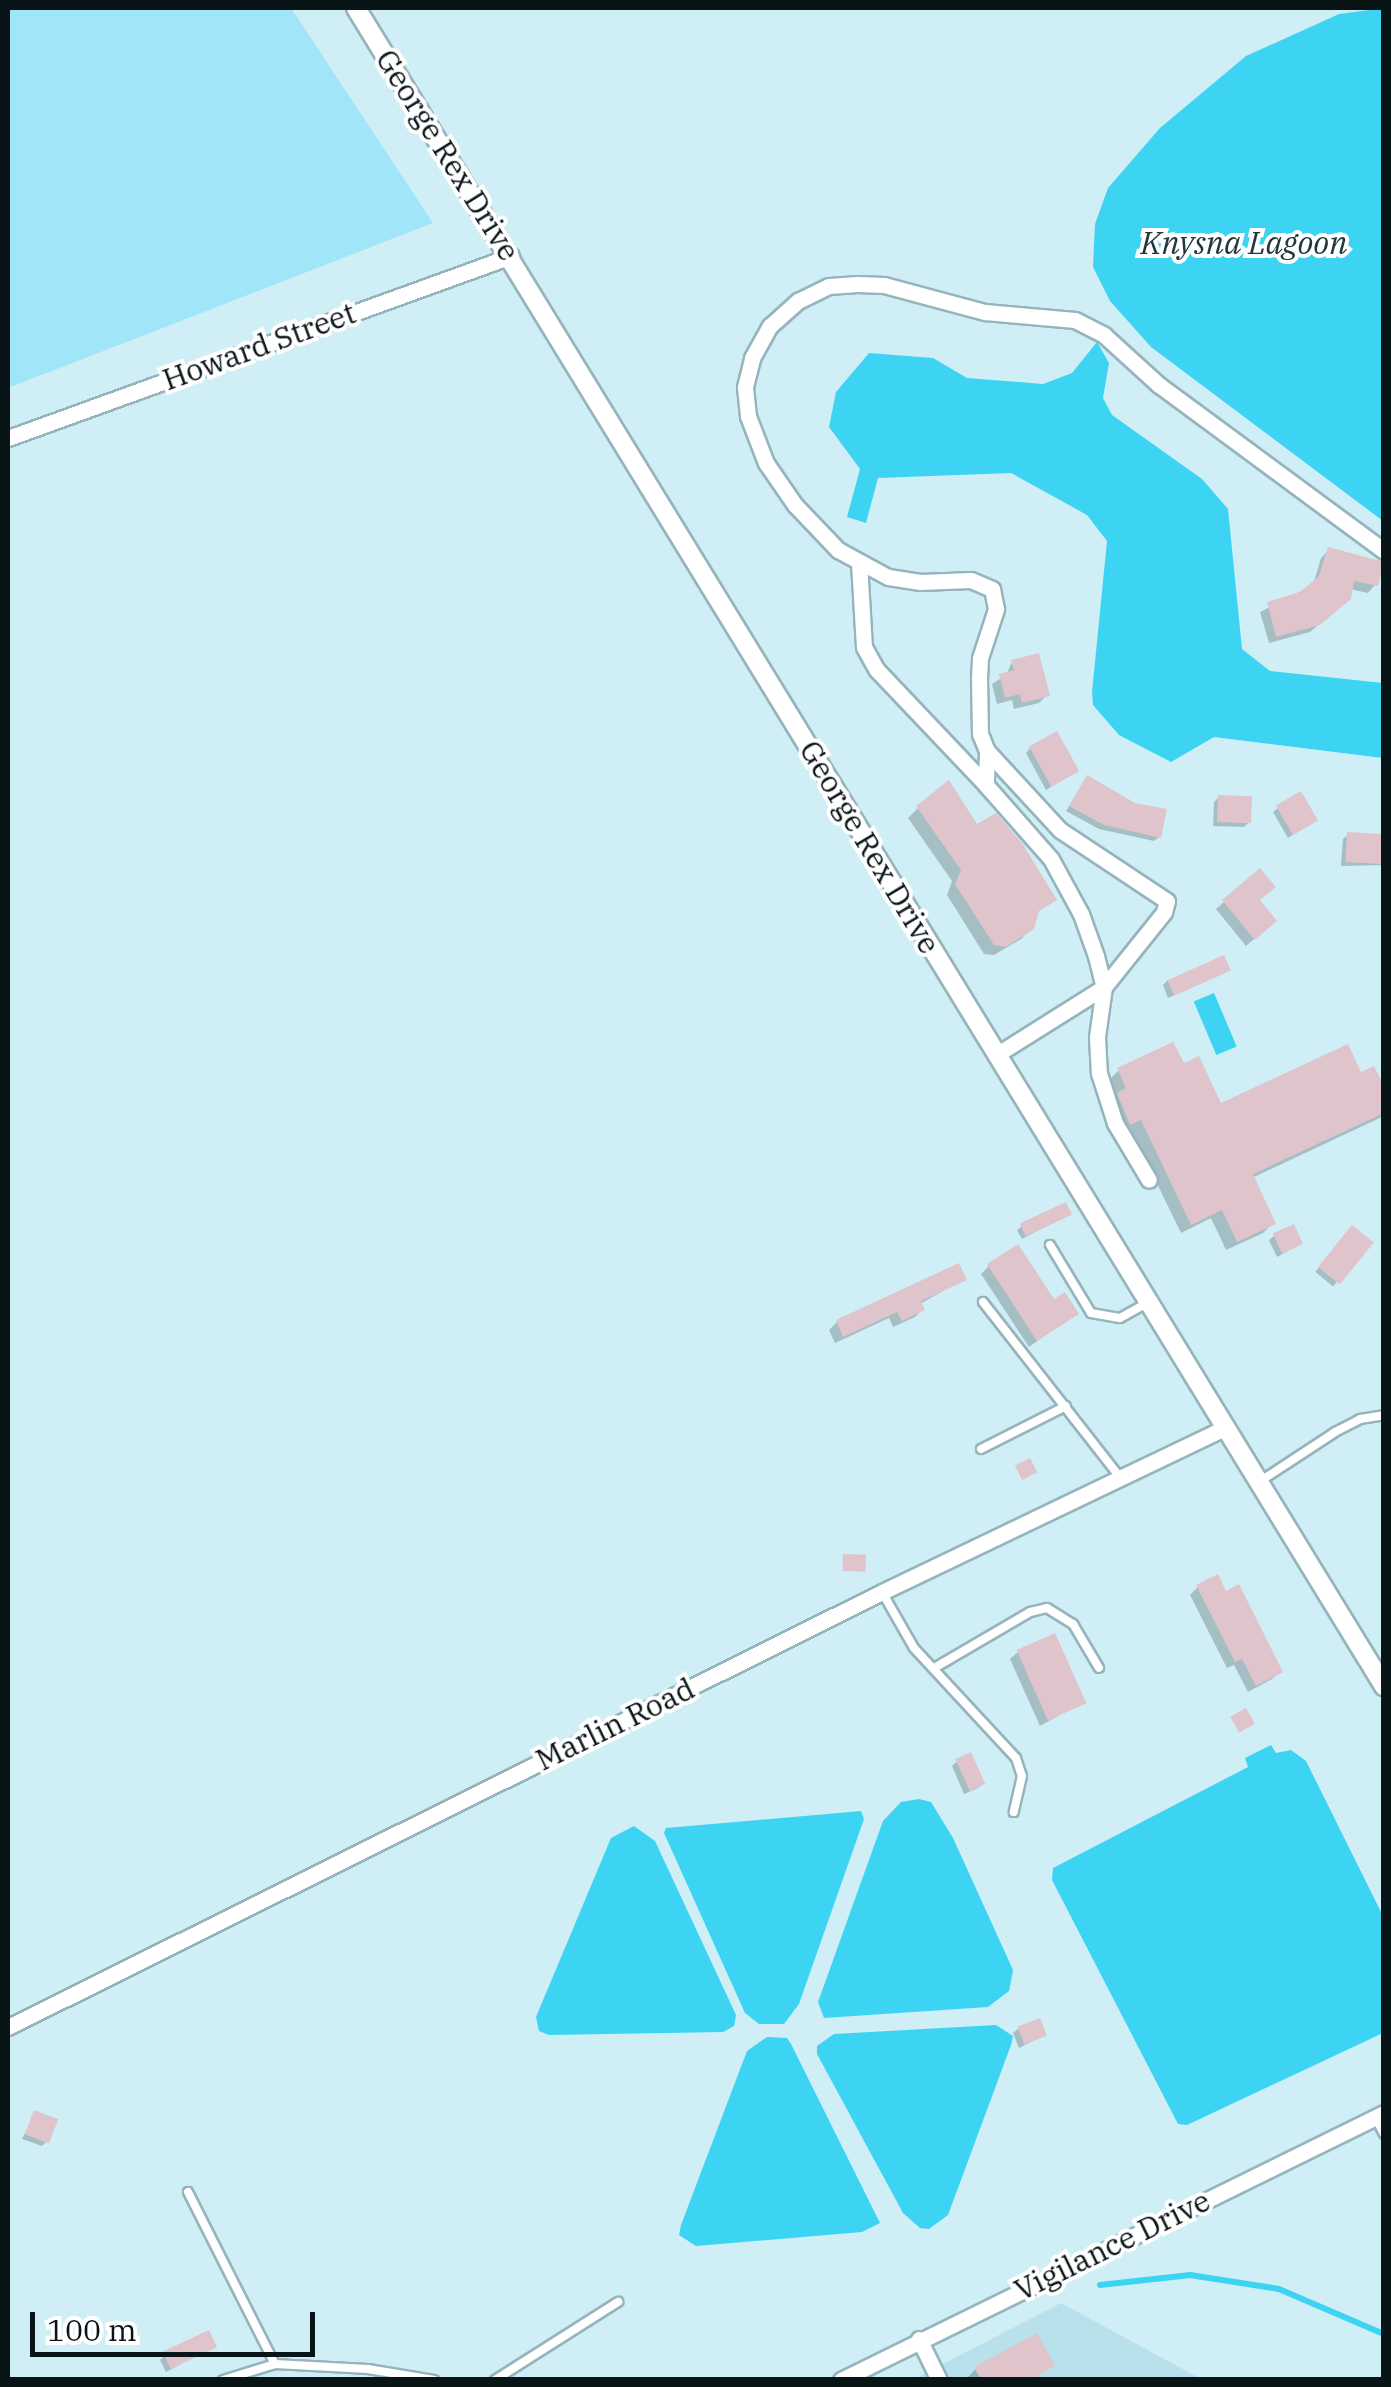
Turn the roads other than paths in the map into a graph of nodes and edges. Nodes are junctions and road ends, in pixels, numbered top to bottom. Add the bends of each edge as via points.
1 (356, 8) edge
2 (511, 256) junction
3 (8, 438) edge
4 (1384, 551) edge
5 (859, 563) junction
6 (987, 750) junction
7 (986, 785) junction
8 (1104, 987) junction
9 (996, 1055) junction
10 (1149, 1180) dead end
11 (1050, 1245) dead end
12 (1150, 1301) junction
13 (983, 1302) dead end
14 (1066, 1406) junction
15 (1384, 1415) edge
16 (1226, 1427) junction
17 (982, 1450) dead end
18 (1121, 1478) junction
19 (1259, 1482) junction
20 (882, 1592) junction
21 (936, 1667) junction
22 (1099, 1668) dead end
23 (1384, 1686) edge
24 (1014, 1812) dead end
25 (8, 2027) edge
26 (1379, 2115) edge
27 (1384, 2134) edge
28 (188, 2192) dead end
29 (618, 2302) dead end
30 (919, 2339) junction
31 (275, 2364) junction
32 (223, 2380) edge
33 (434, 2380) edge
34 (495, 2380) edge
35 (841, 2380) edge
36 (939, 2380) edge

1 - 2 street, George Rex Drive
2 - 3 street, Howard Street
2 - 9 street, George Rex Drive
4 - 5 street via 1076,320 984,312 899,288 857,284 829,286 784,314 752,358 745,387 766,463 819,534
5 - 6 street via 888,577 971,580 992,589 996,609 978,678
5 - 7 street via 864,647 876,670
6 - 7 street
6 - 8 street via 1060,830 1167,900
7 - 8 street via 1051,858 1081,914
8 - 9 street
8 - 10 street via 1099,1072 1115,1123
9 - 12 street, George Rex Drive
11 - 12 lane via 1092,1314 1120,1318
12 - 16 street, George Rex Drive
13 - 14 lane
14 - 17 lane
14 - 18 lane
15 - 19 lane via 1335,1432
16 - 18 street, Marlin Road
16 - 19 street, George Rex Drive
18 - 20 street, Marlin Road
19 - 23 street, George Rex Drive
20 - 21 lane via 914,1648
20 - 25 street, Marlin Road
21 - 22 lane via 1047,1608 1074,1624
21 - 24 lane via 1016,1758 1022,1776
26 - 27 lane
26 - 30 street, Vigilance Drive
28 - 31 lane
29 - 34 lane
30 - 35 street, Vigilance Drive
30 - 36 street
31 - 32 lane
31 - 33 lane

